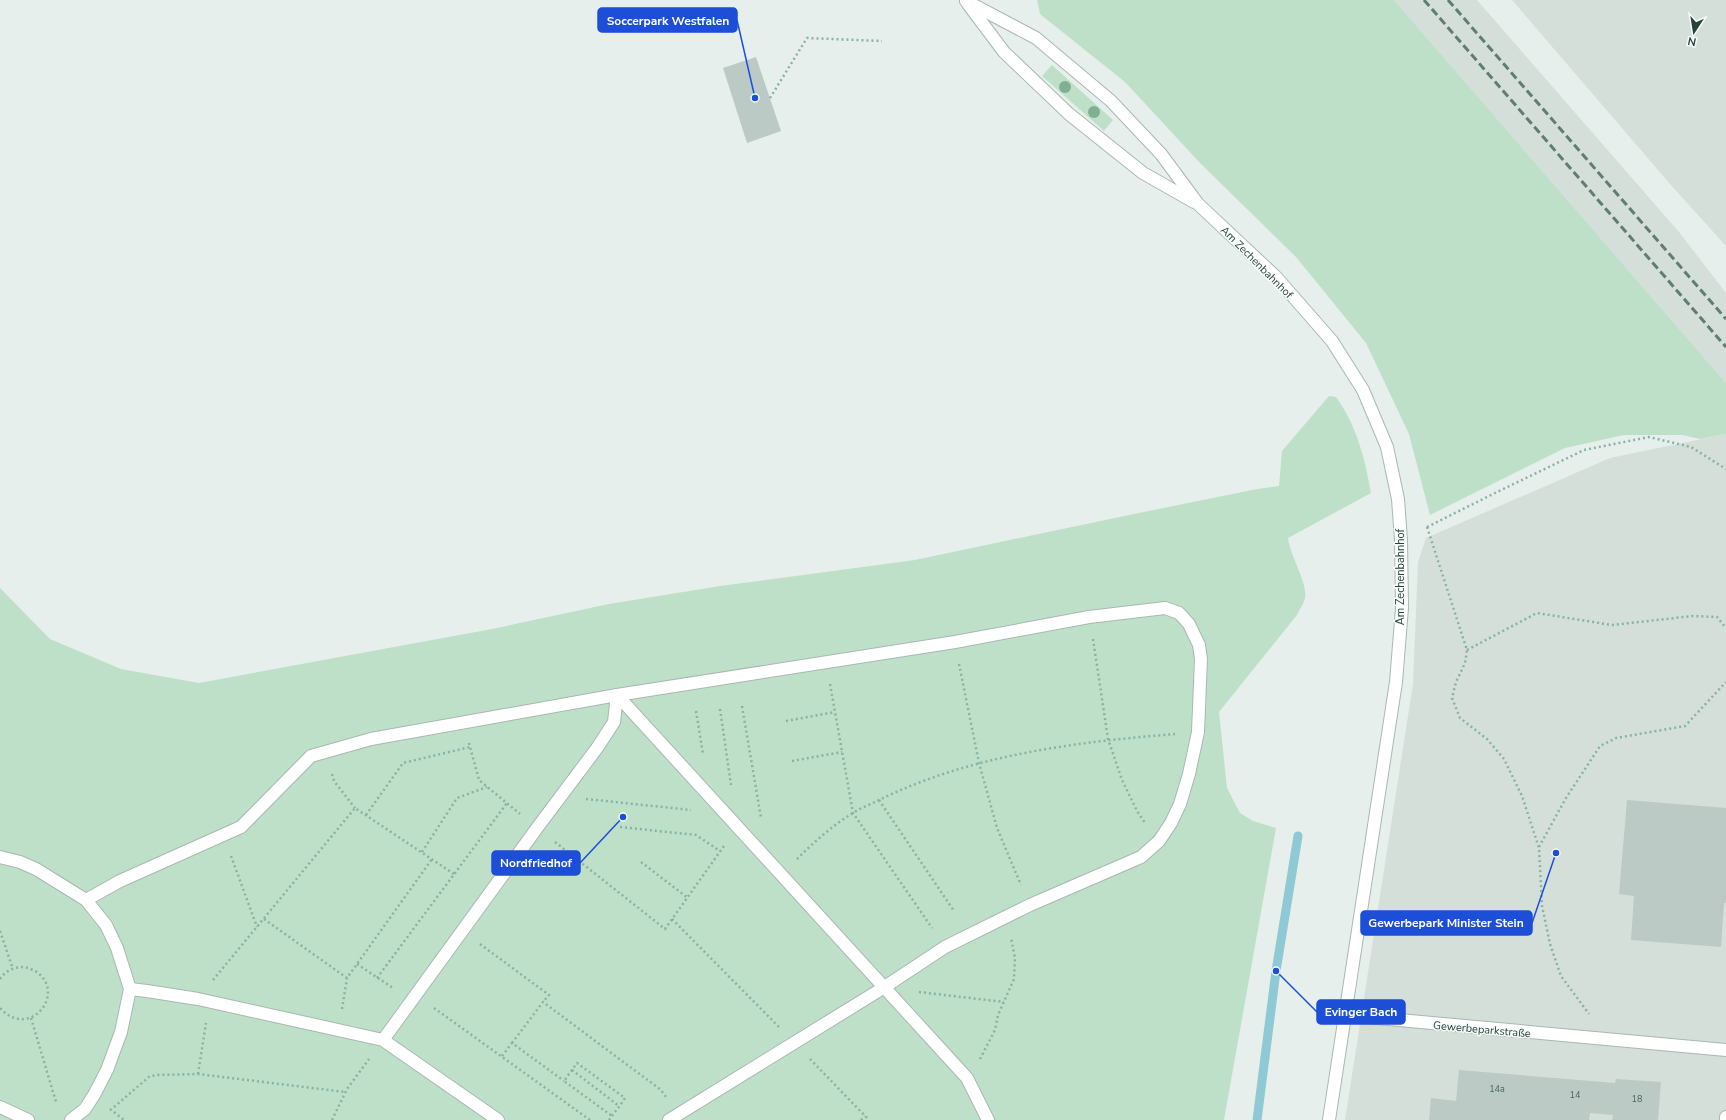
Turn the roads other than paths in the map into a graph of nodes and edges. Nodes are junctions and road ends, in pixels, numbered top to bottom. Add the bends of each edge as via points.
1 (965, 1) edge
2 (1198, 204) junction
3 (617, 695) junction
4 (0, 857) edge
5 (86, 900) junction
6 (883, 988) junction
7 (130, 989) junction
8 (1344, 1015) junction
9 (383, 1040) junction
10 (1726, 1050) edge
11 (0, 1107) edge
12 (673, 1117) edge
13 (1726, 1117) edge
14 (28, 1120) edge
15 (71, 1120) edge
16 (498, 1120) edge
17 (988, 1120) edge
18 (1329, 1120) edge
19 (1726, 1120) edge

1 - 2 street, Am Zechenbahnhof via 1004,52 1069,114 1143,173
1 - 2 street, Am Zechenbahnhof via 1036,38 1111,101 1161,154
2 - 8 street, Am Zechenbahnhof via 1276,277 1332,342 1363,390 1387,447 1398,499 1402,608 1396,682
3 - 5 street via 371,739 311,756 242,827 120,881
3 - 6 street
3 - 6 street via 955,642 1089,617 1165,608 1179,613 1189,624 1199,645 1201,659 1198,732 1180,804 1158,841 1141,857 1030,905 945,947
3 - 9 street via 614,722 597,748
4 - 5 street via 36,869
5 - 7 street via 106,925 117,948
6 - 12 street
6 - 17 street via 967,1078
7 - 9 street via 204,1000
7 - 15 street via 121,1032 108,1070 85,1109
8 - 10 street, Gewerbeparkstraße
8 - 18 street
9 - 16 street
11 - 14 street
13 - 19 street

